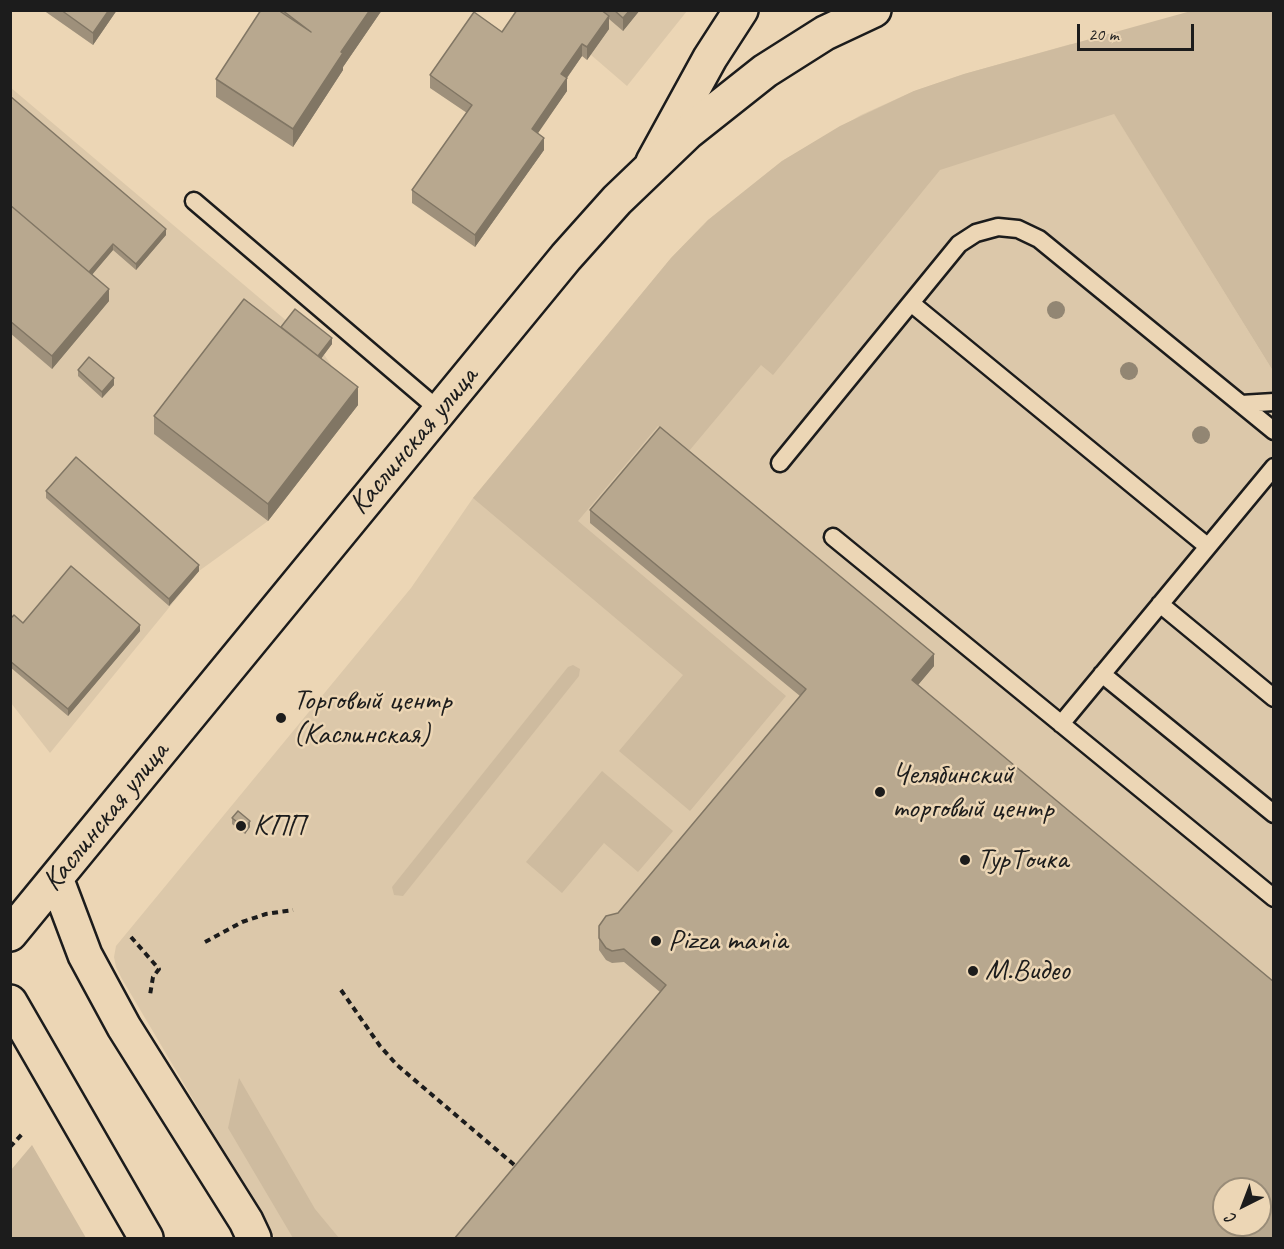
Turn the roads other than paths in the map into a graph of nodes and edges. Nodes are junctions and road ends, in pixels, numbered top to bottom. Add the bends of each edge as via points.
1 (741, 10) edge
2 (874, 10) edge
3 (650, 168) junction
4 (194, 201) dead end
5 (911, 303) junction
6 (1274, 402) edge
7 (1241, 404) junction
8 (439, 410) junction
9 (1274, 431) edge
10 (780, 463) dead end
11 (1274, 466) edge
12 (833, 537) dead end
13 (1207, 546) junction
14 (1160, 604) junction
15 (1102, 674) junction
16 (1274, 698) edge
17 (1061, 724) junction
18 (1274, 814) edge
19 (56, 878) junction
20 (1274, 898) edge
21 (10, 934) edge
22 (10, 1002) edge
23 (146, 1239) edge
24 (254, 1239) edge

1 - 3 main road
2 - 3 main road, Каслинская улица via 825,33 765,71 688,132
3 - 8 main road, Каслинская улица via 566,257
4 - 8 lane
5 - 7 lane via 959,244 976,233 998,227 1018,229 1039,239
5 - 10 lane
5 - 13 lane
6 - 7 lane
7 - 9 lane
8 - 19 main road, Каслинская улица
11 - 13 lane
12 - 17 lane
13 - 14 lane
14 - 15 lane
14 - 16 lane
15 - 17 lane
15 - 18 lane
17 - 20 lane
19 - 21 main road, Каслинская улица
19 - 24 main road via 84,955
22 - 23 main road

